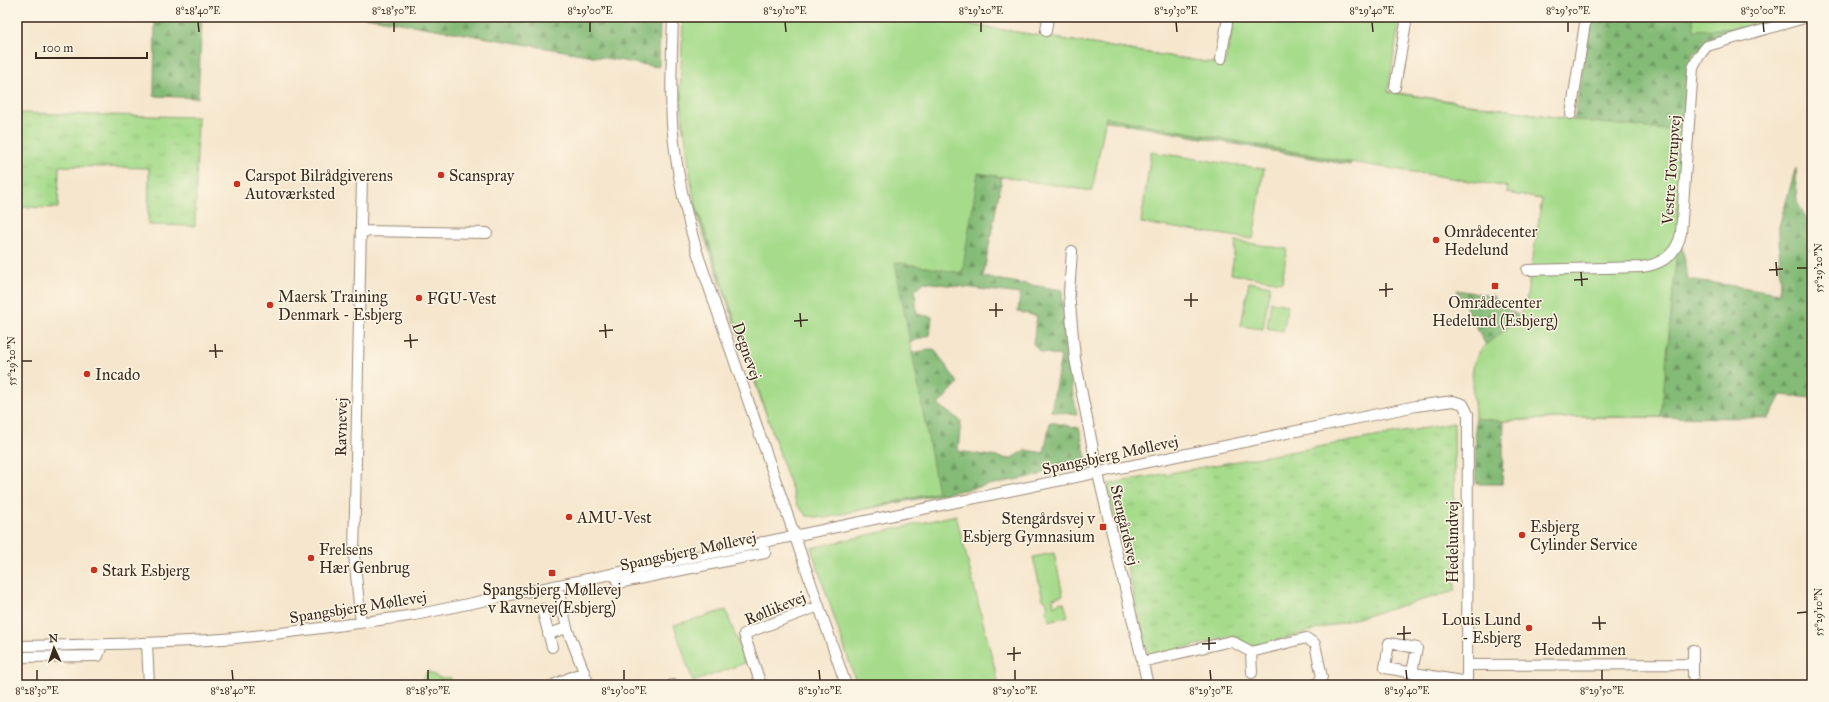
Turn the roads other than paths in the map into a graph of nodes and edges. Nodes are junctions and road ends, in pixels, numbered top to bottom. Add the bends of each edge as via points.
1 (673, 17) edge
2 (1048, 17) edge
3 (1228, 17) edge
4 (1407, 17) edge
5 (1586, 17) edge
6 (1808, 17) edge
7 (1046, 31) dead end
8 (1221, 59) dead end
9 (1395, 87) dead end
10 (1571, 114) dead end
11 (362, 178) dead end
12 (361, 231) junction
13 (487, 233) dead end
14 (1072, 251) dead end
15 (1527, 270) dead end
16 (1463, 404) joint
17 (1098, 474) junction
18 (794, 535) junction
19 (558, 585) junction
20 (819, 606) junction
21 (542, 609) dead end
22 (361, 623) junction
23 (567, 628) junction
24 (548, 634) junction
25 (147, 644) junction
26 (102, 645) junction
27 (17, 646) edge
28 (552, 647) dead end
29 (1693, 650) dead end
30 (1251, 652) junction
31 (17, 657) edge
32 (1142, 662) junction
33 (1693, 664) junction
34 (1467, 665) junction
35 (583, 672) junction
36 (1252, 673) dead end
37 (1693, 676) dead end
38 (1467, 683) edge
39 (149, 685) edge
40 (553, 685) edge
41 (589, 685) edge
42 (761, 685) edge
43 (846, 685) edge
44 (1148, 685) edge
45 (1316, 685) edge
46 (1418, 685) edge

1 - 18 street, Degnevej via 672,123 687,217
2 - 7 street
3 - 8 street
4 - 9 street
5 - 10 street
6 - 15 street, Vestre Tovrupvej via 1707,46 1699,56 1693,68 1681,233 1675,251 1660,262 1642,267
11 - 12 street, Ravnevej
12 - 13 street
12 - 22 street, Ravnevej via 354,555
14 - 17 street, Stengårdsvej via 1069,293 1071,330
16 - 17 street, Spangsbjerg Møllevej via 1453,401 1416,406
16 - 34 street, Hedelundvej via 1468,414
17 - 18 street, Spangsbjerg Møllevej
17 - 32 street, Stengårdsvej
18 - 19 street, Spangsbjerg Møllevej via 762,542 765,553 618,584 614,573
18 - 20 street, Degnevej
19 - 22 street, Spangsbjerg Møllevej
19 - 23 street
20 - 42 street, Røllikevej via 744,634
20 - 43 street, Degnevej
21 - 24 street
22 - 25 street, Spangsbjerg Møllevej via 278,634
23 - 24 street
23 - 35 street
24 - 28 street
25 - 26 street, Spangsbjerg Møllevej
25 - 39 street
26 - 27 street, Spangsbjerg Møllevej
26 - 31 street via 98,656
29 - 33 street
30 - 32 street via 1231,642
30 - 36 street
30 - 45 street via 1306,638 1315,644 1322,677
32 - 44 street, Stengårdsvej
33 - 34 street, Hededammen
33 - 37 street
34 - 38 street, Hedelundvej
35 - 40 street
35 - 41 street
38 - 46 street, Hedelundvej via 1416,673

